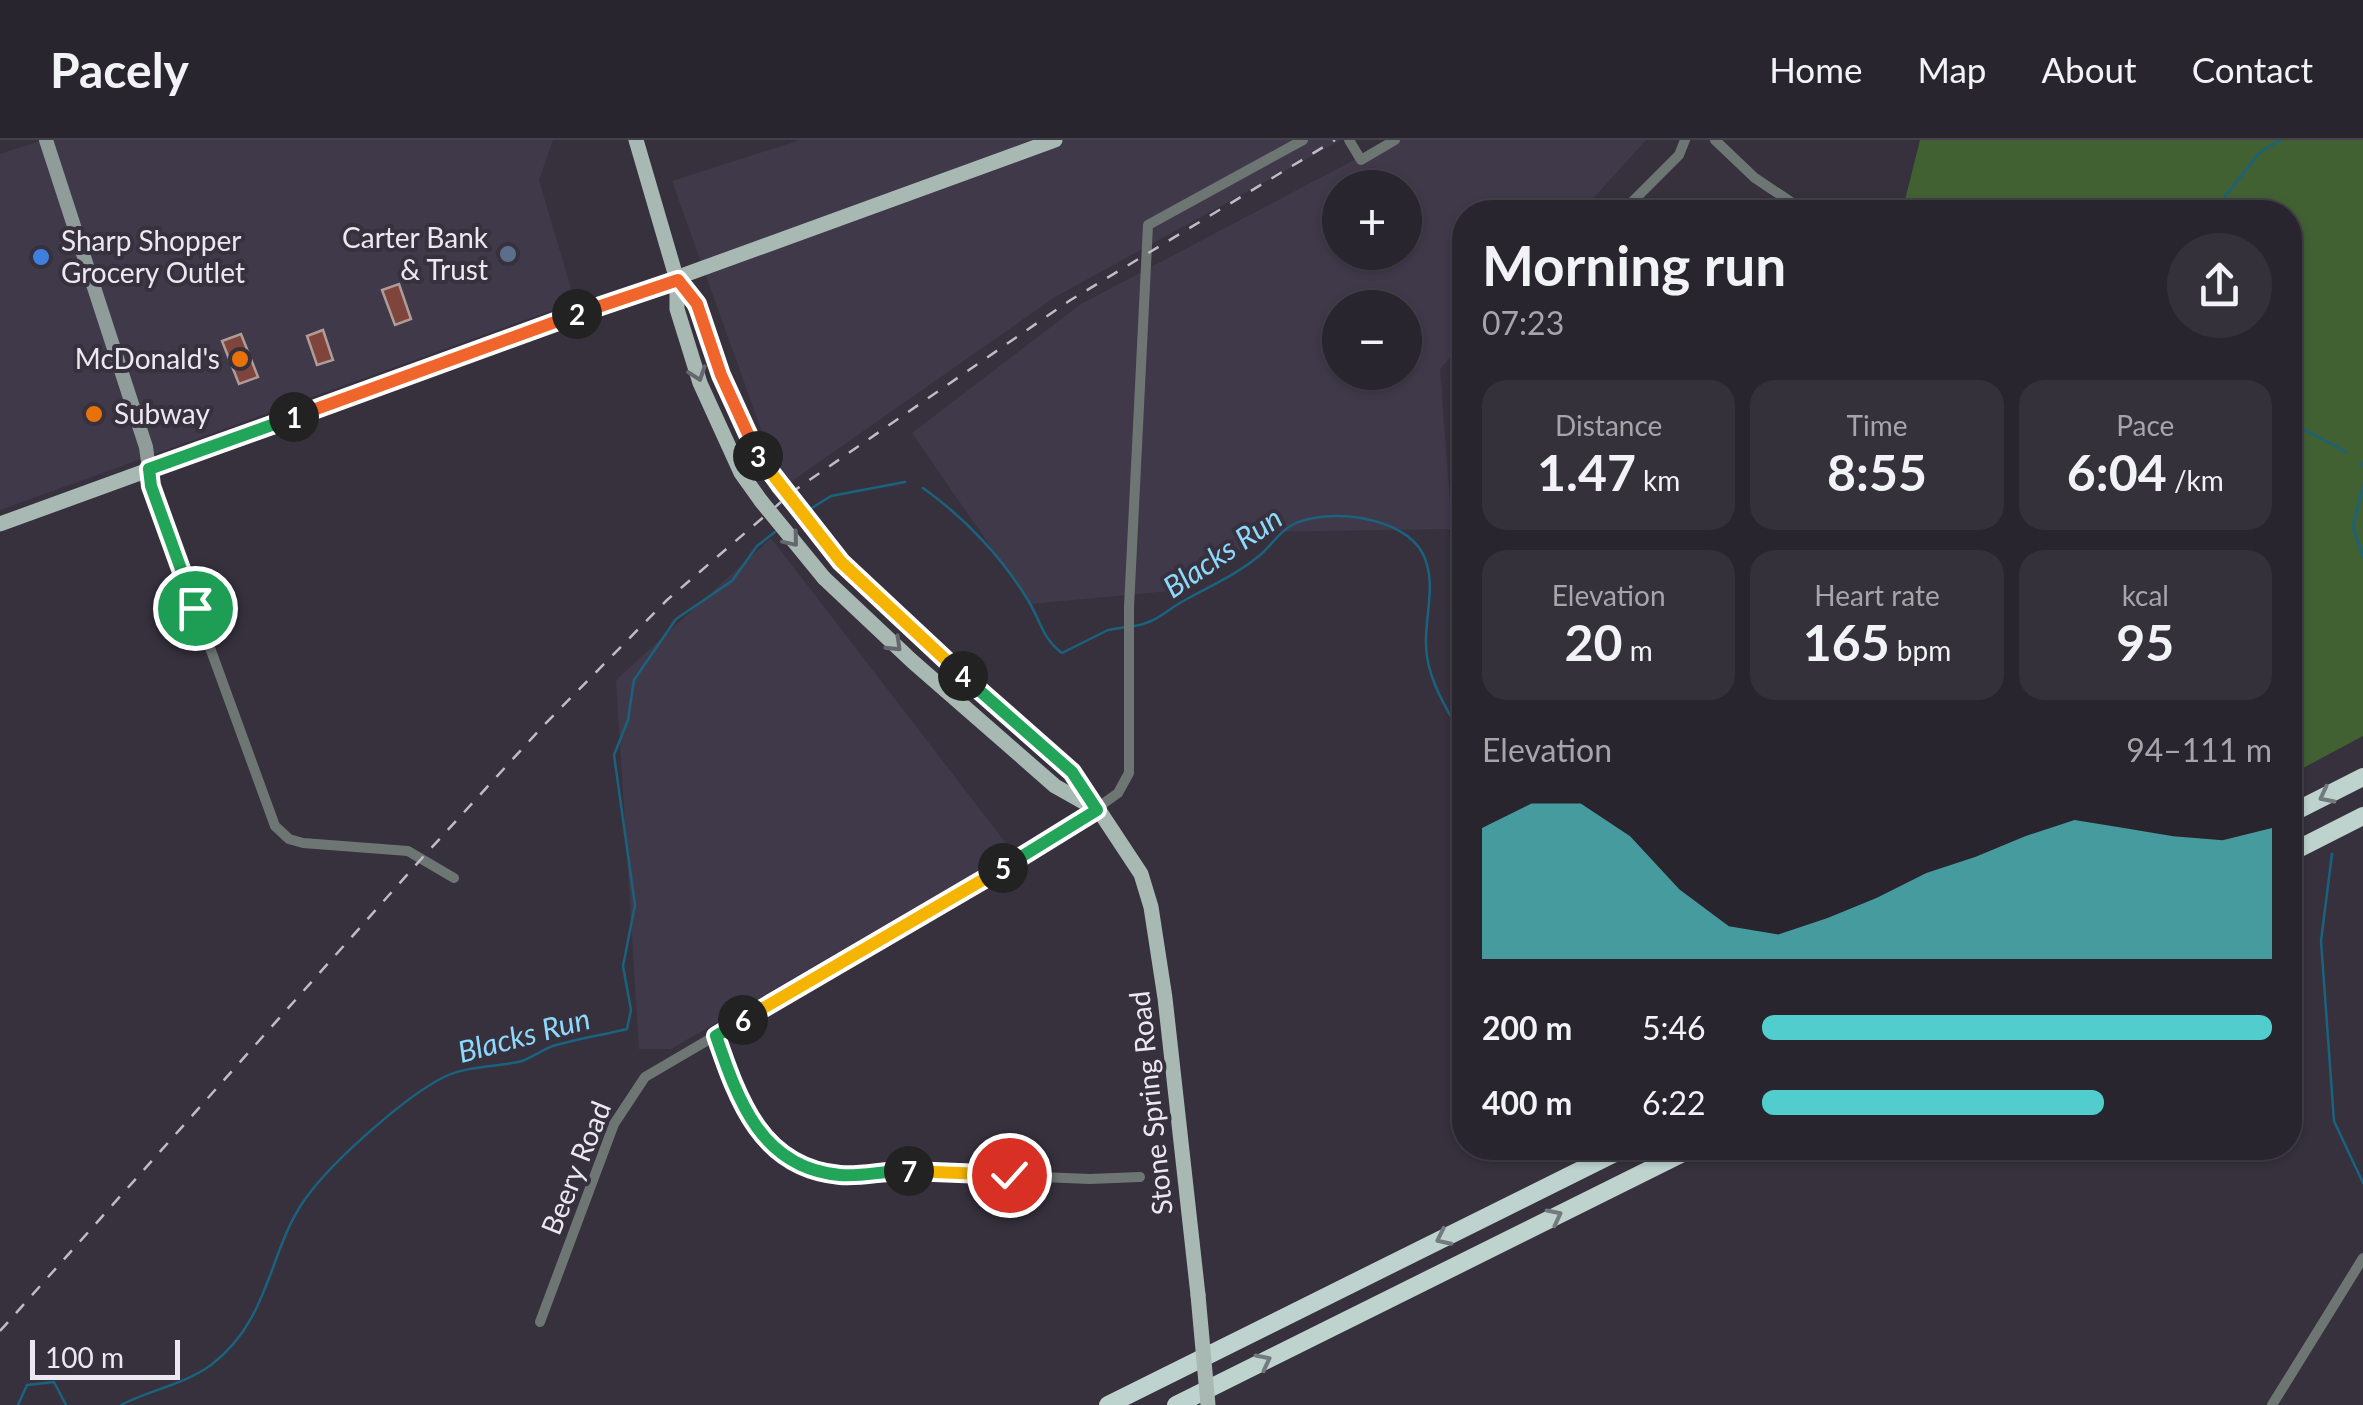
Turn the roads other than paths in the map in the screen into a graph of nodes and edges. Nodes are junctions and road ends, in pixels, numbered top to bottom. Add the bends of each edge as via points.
1 (46, 140) edge
2 (636, 140) edge
3 (1055, 140) edge
4 (1303, 140) edge
5 (1348, 140) edge
6 (1395, 140) edge
7 (1685, 140) edge
8 (1715, 140) edge
9 (1634, 200) edge
10 (1788, 200) edge
11 (678, 280) junction
12 (149, 469) junction
13 (0, 524) edge
14 (2363, 778) edge
15 (2302, 808) edge
16 (1097, 810) junction
17 (2363, 816) edge
18 (2302, 846) edge
19 (454, 878) dead end
20 (716, 1036) junction
21 (1601, 1160) edge
22 (1669, 1160) edge
23 (1140, 1176) dead end
24 (2363, 1258) edge
25 (540, 1322) dead end
26 (1108, 1405) edge
27 (1176, 1405) edge
28 (1208, 1405) edge
29 (2272, 1405) edge

1 - 12 main road
2 - 11 main road, Stone Spring Road
3 - 11 main road
4 - 16 street via 1148,225 1129,607 1129,773 1118,794
5 - 6 street via 1362,160
7 - 9 street via 1679,155
8 - 10 street
11 - 12 main road
11 - 16 main road, Stone Spring Road, bridge via 697,304 743,426 779,488 841,562 1072,772
11 -> 16 main road, Stone Spring Road, bridge via 677,309 700,383 761,502 824,578 912,661 1055,786
12 - 13 main road
12 - 19 street via 275,826 303,843 414,853
14 -> 15 highway
16 - 20 street, Beery Road
16 - 28 main road, Stone Spring Road, bridge via 1140,874 1151,907
17 - 18 highway
20 - 23 street via 756,1129 780,1153 813,1170
20 - 25 street, Beery Road via 649,1073 629,1096
21 -> 26 highway
27 -> 22 highway
24 - 29 street

